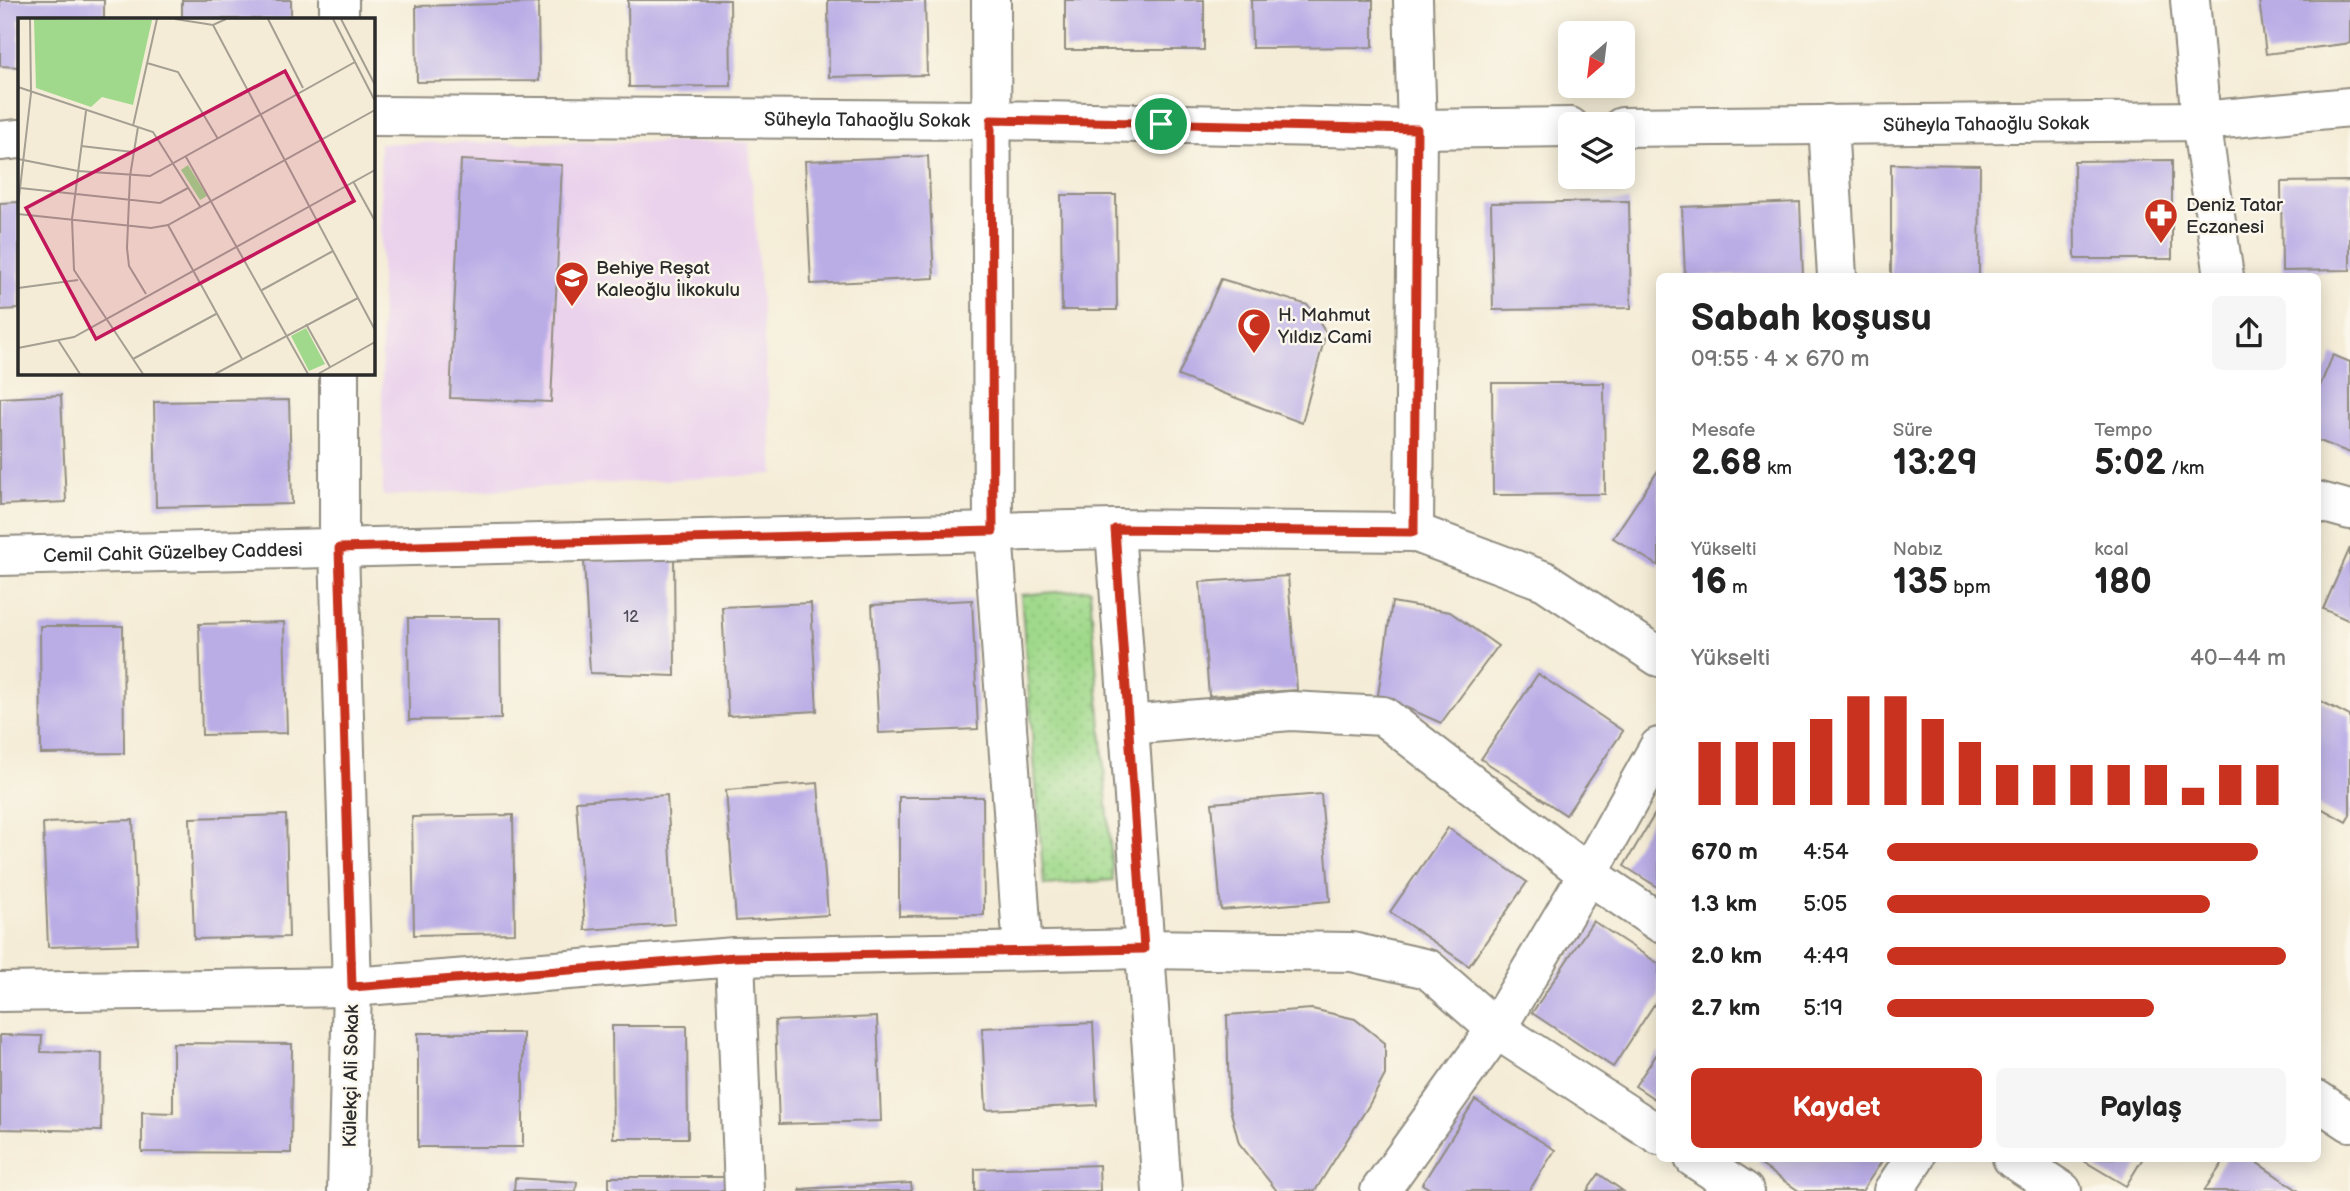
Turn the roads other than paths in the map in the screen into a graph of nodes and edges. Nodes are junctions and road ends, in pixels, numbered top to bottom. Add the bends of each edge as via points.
1 (339, 0) edge
2 (991, 0) edge
3 (1413, 0) edge
4 (2190, 0) edge
5 (339, 18) edge
6 (2350, 107) edge
7 (374, 116) edge
8 (991, 120) junction
9 (2201, 121) junction
10 (1828, 124) junction
11 (1558, 127) edge
12 (1635, 127) edge
13 (1417, 129) junction
14 (18, 139) edge
15 (0, 141) edge
16 (1837, 273) edge
17 (2224, 273) edge
18 (339, 374) edge
19 (2321, 501) edge
20 (2350, 510) edge
21 (1115, 529) junction
22 (993, 531) junction
23 (1414, 532) junction
24 (339, 548) junction
25 (0, 556) edge
26 (1656, 655) edge
27 (1129, 726) junction
28 (1656, 752) edge
29 (1588, 874) junction
30 (1656, 920) edge
31 (1144, 949) junction
32 (1023, 951) junction
33 (735, 957) junction
34 (352, 987) junction
35 (0, 992) edge
36 (1496, 1029) junction
37 (2321, 1103) edge
38 (2350, 1122) edge
39 (1656, 1133) edge
40 (1700, 1162) edge
41 (1912, 1162) edge
42 (2017, 1162) edge
43 (1384, 1190) edge
44 (347, 1191) edge
45 (744, 1191) edge
46 (1162, 1191) edge
47 (1744, 1191) edge
48 (1892, 1191) edge
49 (2062, 1191) edge

1 - 5 street
2 - 8 street
3 - 13 street
4 - 9 street
6 - 9 street, Süheyla Tahaoğlu Sokak
7 - 8 street, Süheyla Tahaoğlu Sokak
8 - 13 street, Süheyla Tahaoğlu Sokak
8 - 22 street
9 - 10 street, Süheyla Tahaoğlu Sokak
9 - 17 street
10 - 12 street, Süheyla Tahaoğlu Sokak
10 - 16 street
11 - 13 street, Süheyla Tahaoğlu Sokak
13 - 23 street
14 - 15 street
18 - 24 street, Külekçi Ali Sokak
19 - 20 street
21 - 22 street, Cemil Cahit Güzelbey Caddesi
21 - 23 street, Cemil Cahit Güzelbey Caddesi
21 - 27 street
22 - 24 street, Cemil Cahit Güzelbey Caddesi
22 - 32 street
23 - 26 street, Cemil Cahit Güzelbey Caddesi via 1545,581
24 - 25 street, Cemil Cahit Güzelbey Caddesi
24 - 34 street, Külekçi Ali Sokak
27 - 29 street via 1291,711 1383,716
27 - 31 street
28 - 29 street
29 - 30 street
29 - 36 street
31 - 32 street
31 - 36 street via 1352,952 1427,969
31 - 46 street
32 - 33 street
33 - 34 street
33 - 45 street
34 - 35 street
34 - 44 street, Külekçi Ali Sokak
36 - 39 street
36 - 43 street
37 - 38 street
40 - 47 street
41 - 48 street
42 - 49 street

